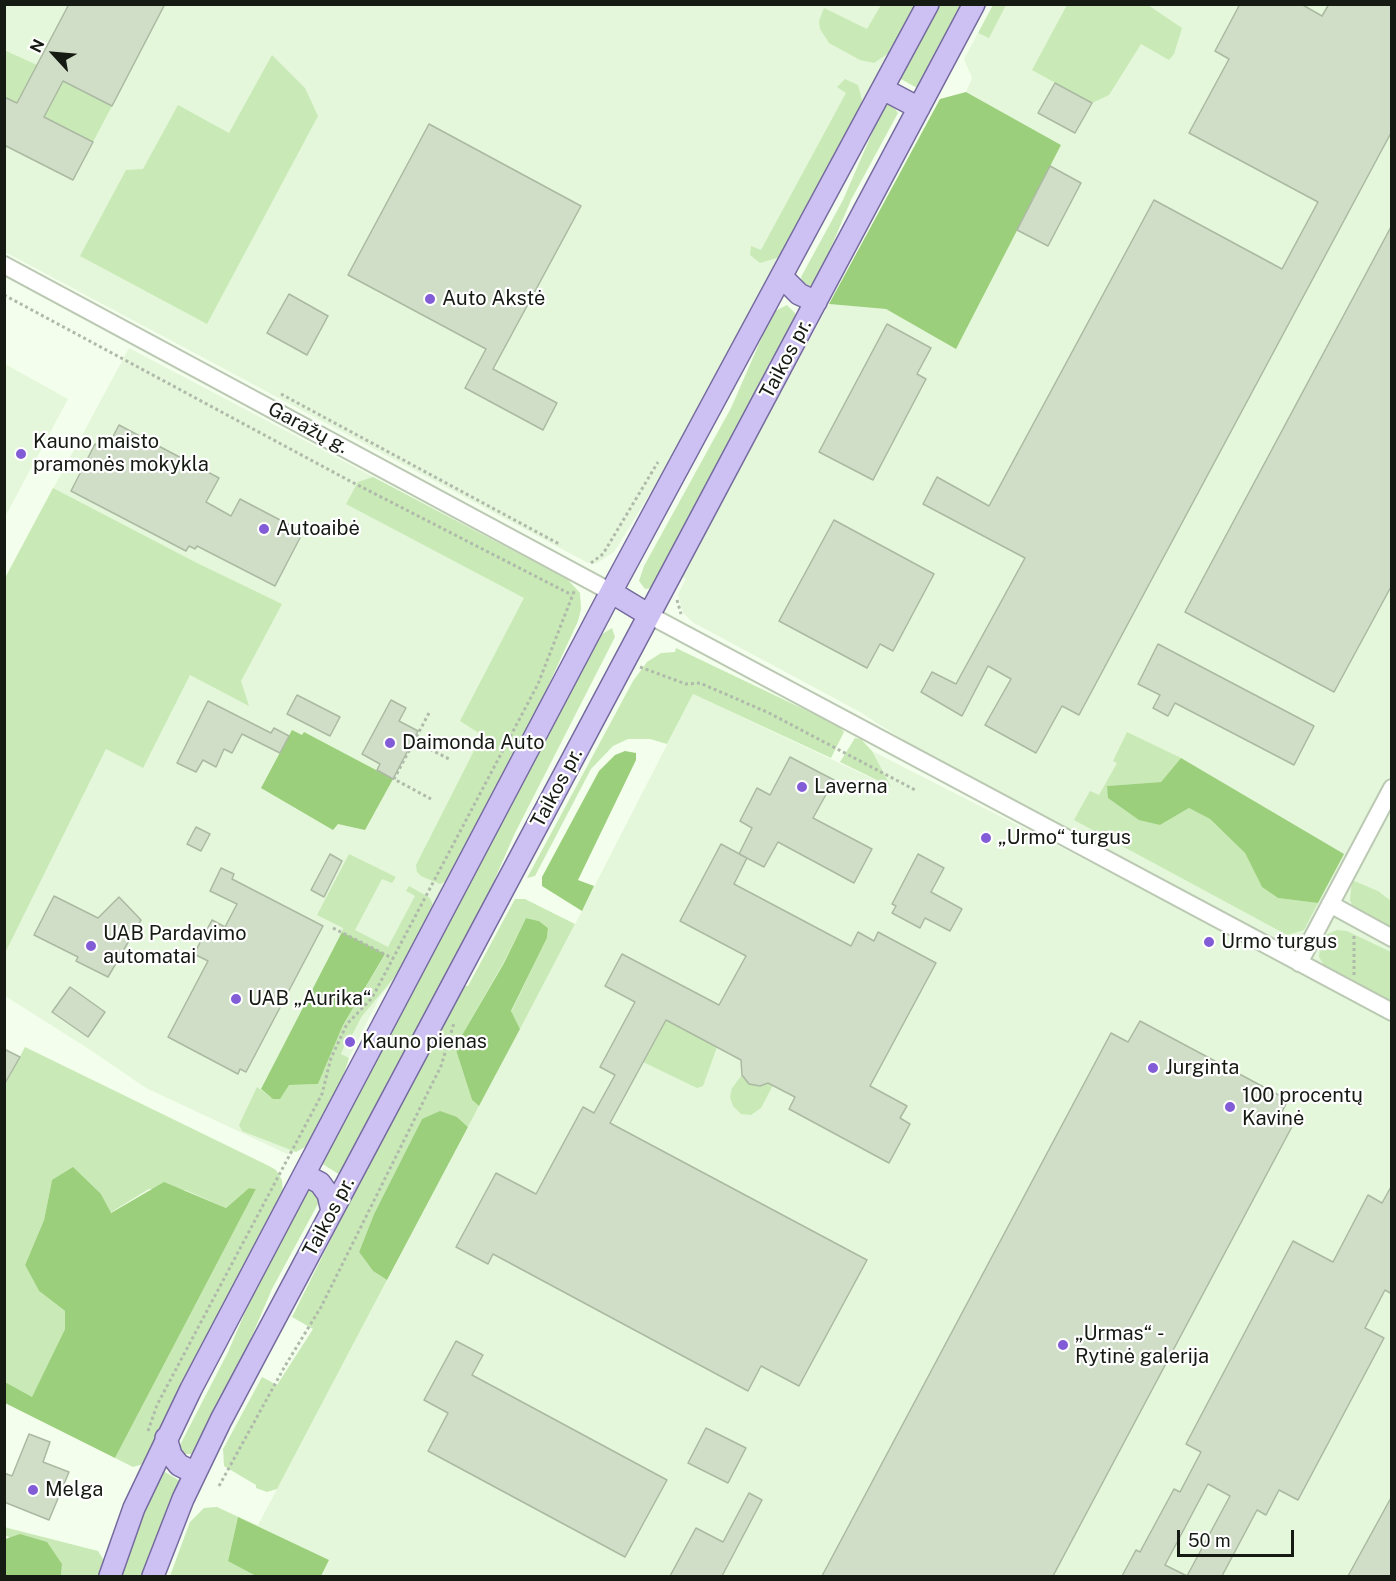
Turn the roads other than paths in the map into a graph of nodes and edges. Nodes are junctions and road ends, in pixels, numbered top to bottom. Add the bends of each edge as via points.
1 (928, 4) edge
2 (974, 4) edge
3 (883, 89) junction
4 (919, 108) junction
5 (4, 266) edge
6 (782, 277) junction
7 (816, 303) junction
8 (611, 592) junction
9 (649, 615) junction
10 (1392, 788) edge
11 (1330, 904) junction
12 (1392, 938) edge
13 (1299, 963) junction
14 (1392, 1012) edge
15 (305, 1175) junction
16 (332, 1211) junction
17 (156, 1437) junction
18 (195, 1473) junction
19 (110, 1576) edge
20 (153, 1576) edge

1 - 3 main road, Taikos pr.
2 - 4 main road, Taikos pr.
3 - 4 main road
3 - 6 main road, Taikos pr.
4 - 7 main road, Taikos pr.
5 - 8 street, Garažų g.
6 - 7 main road via 799,294
6 - 8 main road, Taikos pr.
7 - 9 main road, Taikos pr.
8 - 9 main road
8 - 15 main road, Taikos pr.
9 - 13 street
9 - 16 main road, Taikos pr.
10 - 11 street
11 - 12 street
11 - 13 street
13 - 14 street
15 - 16 main road via 320,1183 328,1194
15 - 17 main road, Taikos pr.
16 - 18 main road, Taikos pr.
17 - 18 main road via 179,1465
17 - 19 main road, Taikos pr.
18 - 20 main road, Taikos pr.

